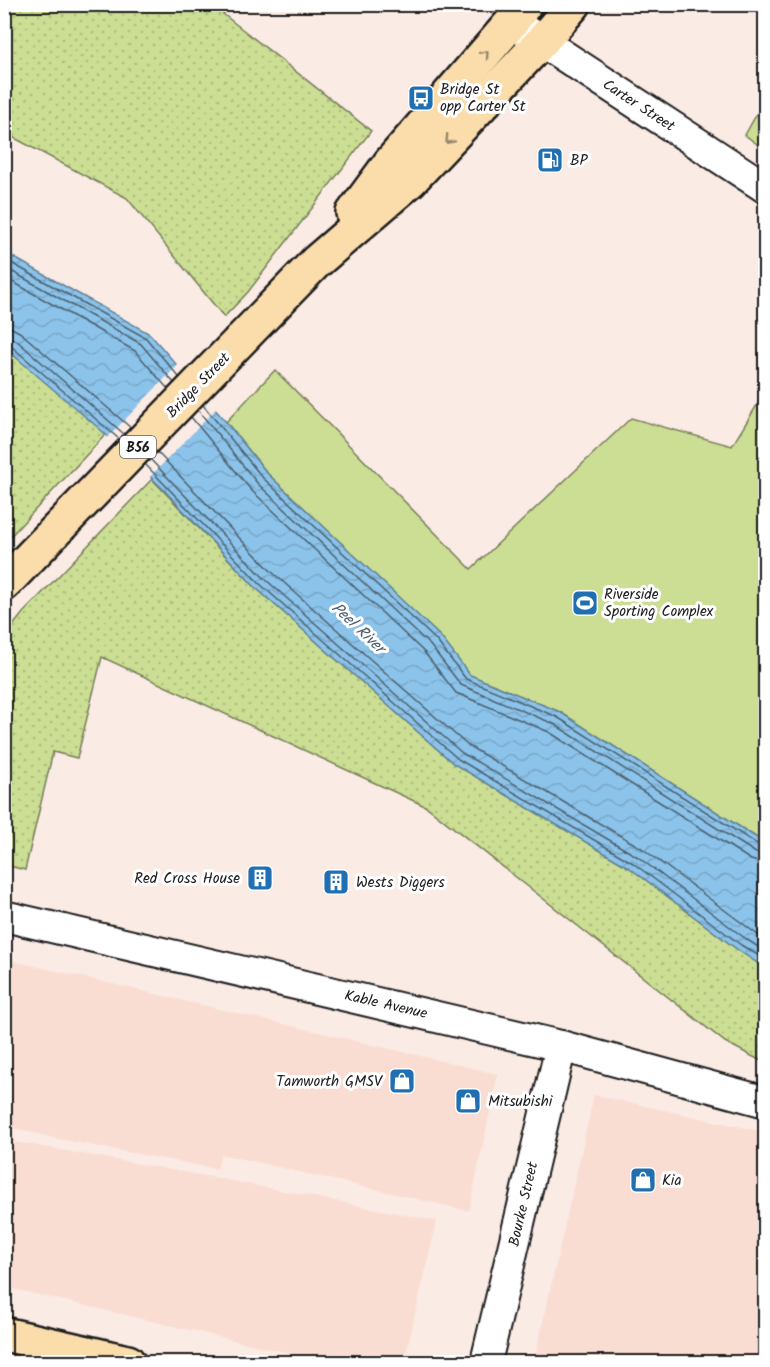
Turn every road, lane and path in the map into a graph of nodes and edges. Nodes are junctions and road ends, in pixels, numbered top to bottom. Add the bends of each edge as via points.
1 (574, 4) edge
2 (519, 13) edge
3 (542, 42) junction
4 (765, 188) edge
5 (316, 262) junction
6 (6, 582) edge
7 (4, 916) edge
8 (561, 1046) junction
9 (765, 1102) edge
10 (4, 1334) edge
11 (4, 1351) edge
12 (54, 1362) edge
13 (128, 1362) edge
14 (486, 1362) edge

1 - 3 main road, Bridge Street / B56
2 - 3 street, Carter Street
5 -> 2 main road, Bridge Street / B56 via 390,164
3 - 4 street, Carter Street
3 -> 5 main road, Bridge Street / B56 via 411,180
5 - 6 main road, Bridge Street / B56
7 - 8 street, Kable Avenue
8 - 9 street, Kable Avenue
8 - 14 street, Bourke Street
10 - 13 main road
11 - 12 main road

